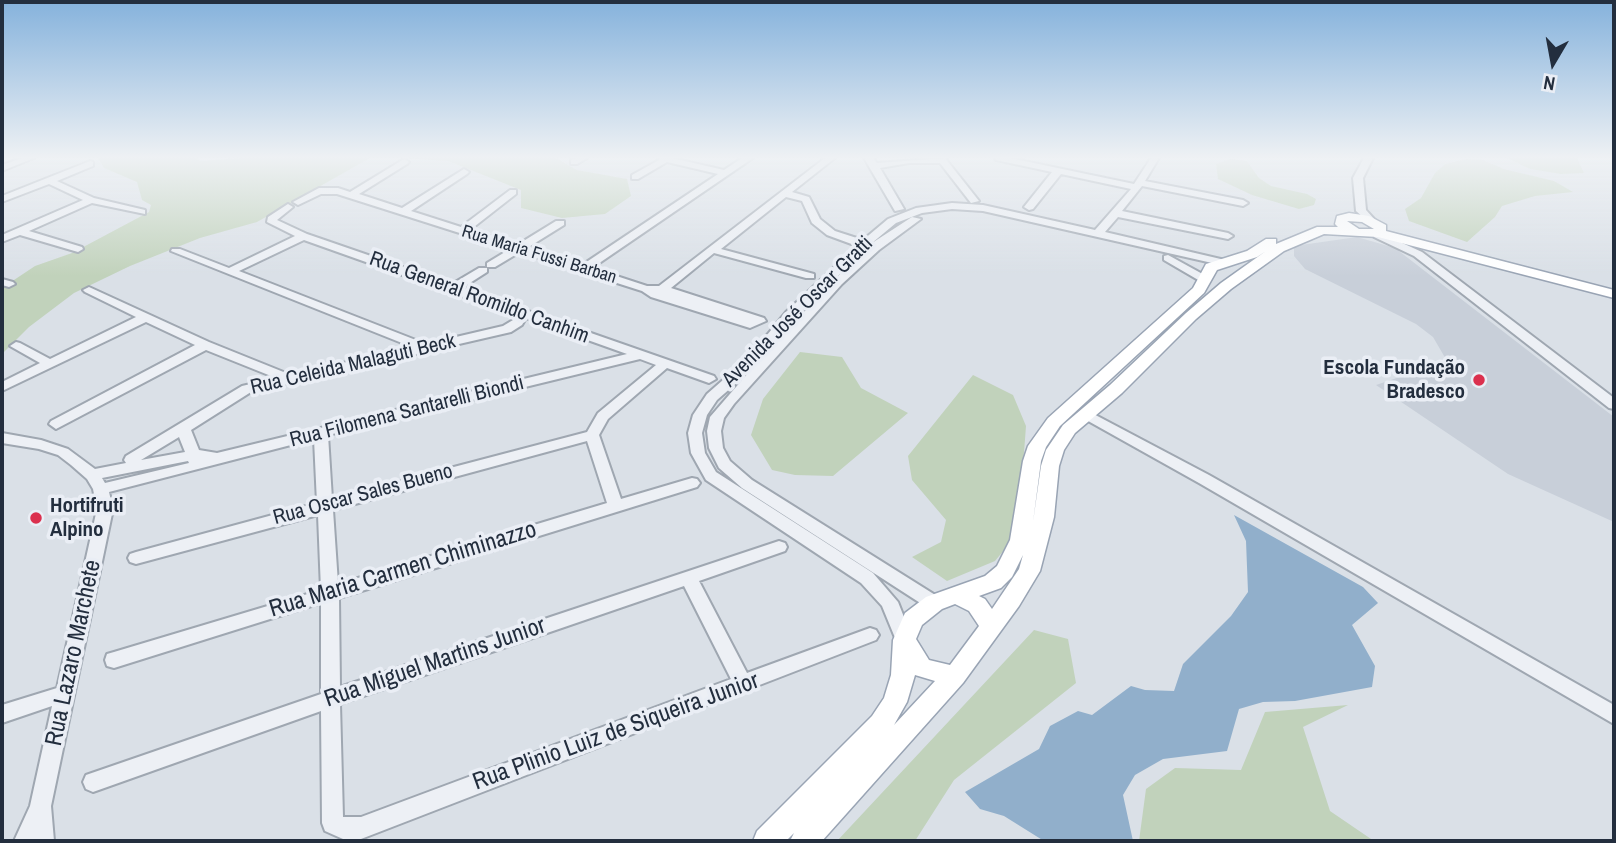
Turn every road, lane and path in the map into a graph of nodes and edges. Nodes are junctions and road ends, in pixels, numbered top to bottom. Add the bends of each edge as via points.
1 (84, 197) edge
2 (310, 197) edge
3 (358, 197) edge
4 (425, 197) edge
5 (506, 197) edge
6 (690, 197) edge
7 (778, 197) edge
8 (800, 197) edge
9 (814, 197) edge
10 (892, 197) edge
11 (971, 197) edge
12 (1037, 197) edge
13 (1130, 197) edge
14 (1210, 197) edge
15 (1361, 197) edge
16 (90, 200) junction
17 (974, 201) dead end
18 (1243, 203) dead end
19 (1029, 207) dead end
20 (899, 209) dead end
21 (1121, 211) junction
22 (141, 212) dead end
23 (403, 212) junction
24 (561, 223) dead end
25 (1364, 224) junction
26 (19, 231) junction
27 (462, 231) junction
28 (303, 236) junction
29 (1228, 236) dead end
30 (1103, 237) junction
31 (2, 239) edge
32 (873, 244) junction
33 (78, 249) dead end
34 (518, 249) junction
35 (713, 250) junction
36 (1421, 250) junction
37 (176, 251) dead end
38 (1221, 262) junction
39 (584, 269) junction
40 (229, 272) junction
41 (1246, 273) junction
42 (810, 276) dead end
43 (1204, 279) junction
44 (1226, 286) junction
45 (1614, 287) edge
46 (454, 288) junction
47 (89, 290) dead end
48 (654, 291) junction
49 (1614, 294) edge
50 (522, 313) junction
51 (144, 318) junction
52 (544, 322) junction
53 (491, 333) junction
54 (394, 338) junction
55 (205, 345) junction
56 (16, 346) dead end
57 (614, 346) junction
58 (425, 348) junction
59 (392, 355) junction
60 (641, 355) junction
61 (49, 363) junction
62 (250, 364) junction
63 (664, 364) junction
64 (595, 365) junction
65 (289, 379) junction
66 (709, 379) dead end
67 (2, 387) edge
68 (257, 387) junction
69 (1614, 405) edge
70 (1086, 414) junction
71 (56, 424) dead end
72 (183, 428) junction
73 (321, 433) junction
74 (592, 435) junction
75 (2, 438) edge
76 (131, 460) dead end
77 (196, 460) junction
78 (97, 482) junction
79 (692, 483) dead end
80 (326, 505) junction
81 (616, 506) junction
82 (779, 547) dead end
83 (136, 558) dead end
84 (689, 579) junction
85 (330, 592) junction
86 (957, 596) junction
87 (934, 603) junction
88 (992, 627) junction
89 (870, 635) dead end
90 (904, 639) junction
91 (114, 660) dead end
92 (955, 676) junction
93 (743, 685) junction
94 (66, 693) junction
95 (330, 699) junction
96 (2, 714) edge
97 (1614, 715) edge
98 (93, 782) dead end
99 (40, 807) junction
100 (25, 841) edge
101 (43, 841) edge
102 (767, 841) edge
103 (804, 841) edge

1 - 16 street
2 - 28 street, Rua General Romildo Canhim via 272,219
3 - 23 street, Rua Maria Fussi Barban
4 - 23 street
5 - 27 street
6 - 39 street
7 - 35 street
8 - 32 street via 806,199 816,221 831,233
9 - 32 street via 832,226
10 - 20 street
11 - 17 street
12 - 19 street
13 - 21 street
14 - 18 street
15 - 25 street
16 - 22 street
16 - 26 street
21 - 29 street
21 - 30 street
23 - 27 street, Rua Maria Fussi Barban
24 - 34 street
25 - 36 main road
25 - 38 main road via 1324,221 1304,226 1252,254
25 - 41 main road via 1299,238
25 - 45 main road
26 - 31 street
26 - 33 street
27 - 34 street, Rua Maria Fussi Barban
28 - 40 street
28 - 46 street, Rua General Romildo Canhim
30 - 32 street, Avenida José Oscar Gratti via 1001,212 952,206 904,215
30 - 38 street, Avenida José Oscar Gratti
32 - 43 street, Avenida José Oscar Gratti via 924,216 981,214 1169,258
32 - 87 street, Avenida José Oscar Gratti via 729,401 717,417 716,448 724,464 747,484
32 - 90 street, Avenida José Oscar Gratti via 790,315 753,360 712,397 695,433 698,453 710,476 867,578 889,602
34 - 39 street, Rua Maria Fussi Barban
34 - 46 street
35 - 42 street
35 - 48 street
36 - 49 main road
36 - 69 street
37 - 40 street
38 - 41 main road
38 - 43 main road via 1207,271
39 - 48 street, Rua Maria Fussi Barban
40 - 54 street
41 - 44 main road
43 - 44 main road
43 - 86 main road via 1175,313 1054,422 1032,461 1026,513 1010,563 993,582
44 - 70 main road
46 - 50 street, Rua General Romildo Canhim
47 - 51 street
48 - 48 street via 750,324 760,321
50 - 52 street, Rua General Romildo Canhim
50 - 53 street, Rua Celeida Malaguti Beck via 513,326
51 - 55 street
51 - 61 street
52 - 53 street, Rua Celeida Malaguti Beck
52 - 57 street, Rua General Romildo Canhim
53 - 58 street, Rua Celeida Malaguti Beck
54 - 58 street
54 - 59 street
55 - 62 street
55 - 71 street
56 - 61 street
57 - 60 street, Rua General Romildo Canhim
57 - 64 street via 610,355
58 - 59 street, Rua Celeida Malaguti Beck
59 - 65 street, Rua Celeida Malaguti Beck
60 - 63 street, Rua General Romildo Canhim
60 - 64 street, Rua Filomena Santarelli Biondi
61 - 67 street
62 - 65 street
62 - 68 street
63 - 66 street, Rua General Romildo Canhim
63 - 74 street via 603,416
64 - 73 street, Rua Filomena Santarelli Biondi
65 - 68 street, Rua Celeida Malaguti Beck
68 - 72 street, Rua Celeida Malaguti Beck
70 - 88 main road via 1055,450 1029,571
70 - 97 street
72 - 76 street, Rua Celeida Malaguti Beck
72 - 77 street
73 - 77 street, Rua Filomena Santarelli Biondi
73 - 80 street
74 - 80 street, Rua Oscar Sales Bueno
74 - 81 street
75 - 78 street via 63,452
77 - 78 street, Rua Filomena Santarelli Biondi
78 - 94 street, Rua Lazaro Marchete via 105,509
79 - 81 street, Rua Maria Carmen Chiminazzo
80 - 83 street, Rua Oscar Sales Bueno
80 - 85 street
81 - 85 street, Rua Maria Carmen Chiminazzo
82 - 84 street, Rua Miguel Martins Junior
84 - 93 street
84 - 95 street, Rua Miguel Martins Junior
85 - 91 street, Rua Maria Carmen Chiminazzo
85 - 95 street
86 - 87 main road
86 - 88 main road via 977,605
87 - 90 main road via 913,619
88 - 92 main road
89 - 93 street, Rua Plinio Luiz de Siqueira Junior
90 - 92 main road via 922,668
90 - 102 main road via 903,675 881,724
92 - 103 main road
93 - 95 street, Rua Plinio Luiz de Siqueira Junior via 361,828 334,823
94 - 96 street
94 - 99 street, Rua Lazaro Marchete
95 - 98 street, Rua Miguel Martins Junior
99 - 100 street, Rua Lazaro Marchete
99 - 101 street, Rua Lazaro Marchete

